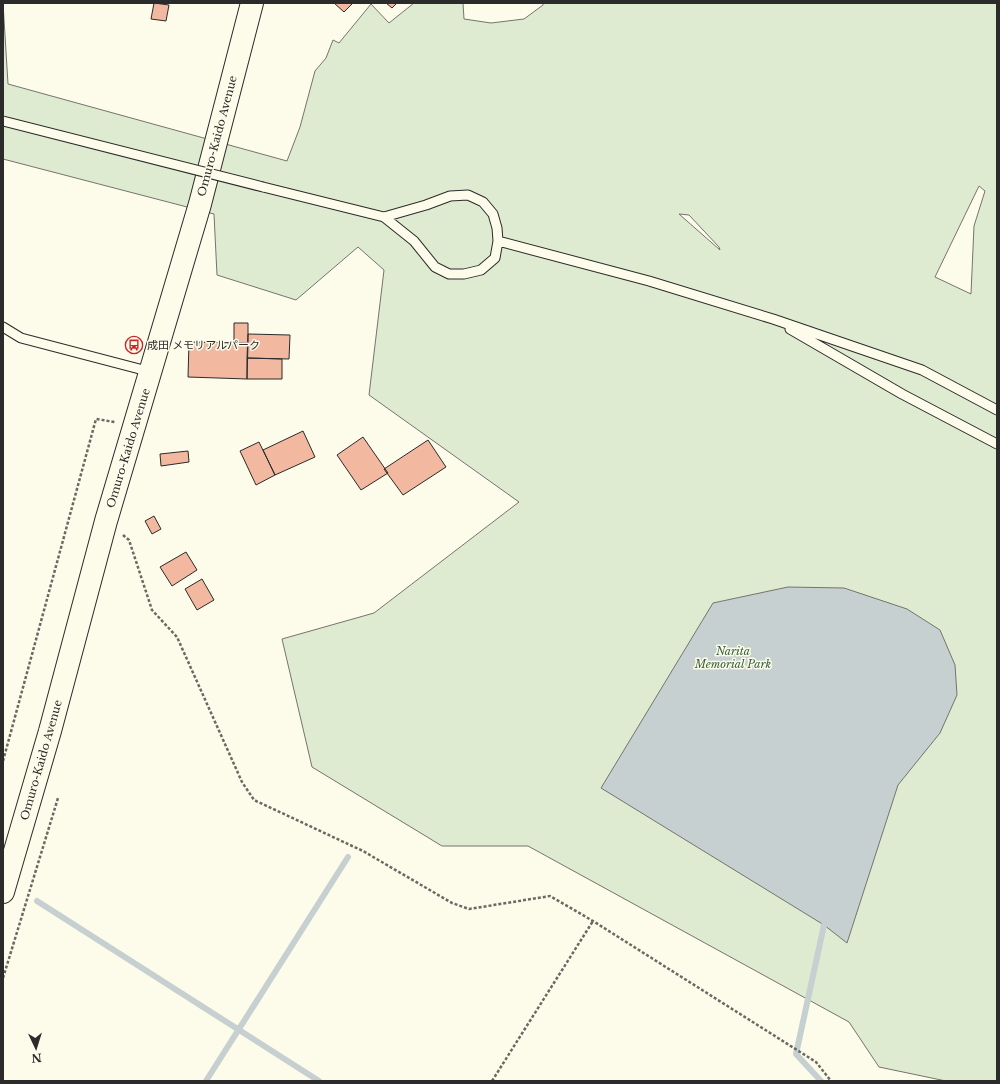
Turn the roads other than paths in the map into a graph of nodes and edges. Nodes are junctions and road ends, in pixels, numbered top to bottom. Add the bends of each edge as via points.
1 (252, 3) edge
2 (3, 121) edge
3 (384, 217) junction
4 (498, 241) junction
5 (773, 319) junction
6 (3, 327) edge
7 (151, 372) junction
8 (997, 410) edge
9 (997, 444) edge
10 (3, 892) edge

1 - 7 main road, Omuro-Kaido Avenue via 200,204
2 - 3 lane, bridge
3 - 4 lane via 450,196 468,195 483,202 493,214
3 - 4 lane via 414,241 435,267 449,274 481,270 495,258
4 - 5 lane via 649,281
5 - 8 lane via 922,370
5 - 9 lane via 902,394
6 - 7 lane via 21,338
7 - 10 main road, Omuro-Kaido Avenue via 106,520 50,732

